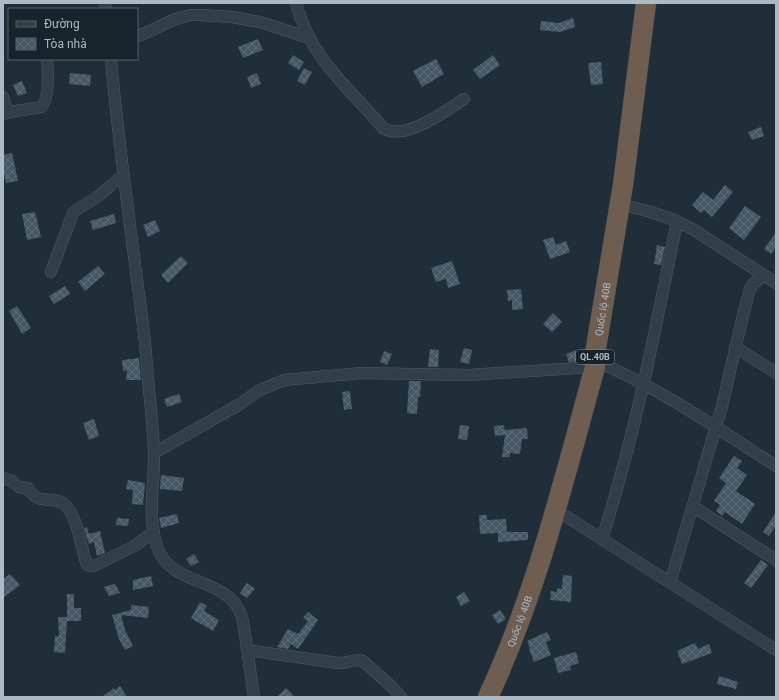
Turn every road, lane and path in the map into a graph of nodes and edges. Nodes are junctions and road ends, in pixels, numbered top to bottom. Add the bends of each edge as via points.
1 (296, 3) edge
2 (646, 3) edge
3 (138, 36) edge
4 (309, 38) junction
5 (47, 60) edge
6 (111, 60) edge
7 (3, 97) edge
8 (464, 99) dead end
9 (5, 114) edge
10 (124, 176) junction
11 (620, 204) junction
12 (677, 221) junction
13 (51, 272) dead end
14 (764, 275) junction
15 (776, 283) edge
16 (736, 347) junction
17 (594, 364) junction
18 (776, 373) edge
19 (644, 384) junction
20 (716, 427) junction
21 (154, 453) junction
22 (776, 466) edge
23 (3, 478) edge
24 (694, 506) junction
25 (556, 510) junction
26 (154, 532) junction
27 (602, 539) junction
28 (776, 560) edge
29 (670, 583) junction
30 (247, 650) junction
31 (776, 650) edge
32 (254, 697) edge
33 (401, 697) edge
34 (488, 697) edge

1 - 4 street
2 - 11 highway, Quốc lộ 40B / QL.40B
3 - 4 street via 173,20 202,14 254,21
4 - 8 street via 323,61 387,130 400,131 416,127 439,116
5 - 9 street via 44,104 41,107
6 - 10 street
7 - 9 street
10 - 13 street via 73,213
10 - 21 street via 146,346
11 - 12 street
11 - 17 highway, Quốc lộ 40B / QL.40B
12 - 14 street
12 - 19 street
14 - 15 street
14 - 16 street via 750,289
16 - 18 street
16 - 20 street
17 - 19 street via 626,374
17 - 21 street via 468,374 362,373 284,380 258,391
17 - 25 highway, Quốc lộ 40B / QL.40B
19 - 20 street
19 - 27 street
20 - 22 street
20 - 24 street
21 - 26 street via 151,513
23 - 26 street via 19,487 28,488 30,493 41,500 65,504 75,523 87,565 96,565 134,546
24 - 28 street
24 - 29 street
25 - 27 street
25 - 34 highway, Quốc lộ 40B / QL.40B via 525,608
26 - 30 street via 158,550 169,566 210,586 234,602 243,621
27 - 29 street
29 - 31 street
30 - 32 street
30 - 33 street via 338,664 358,659

